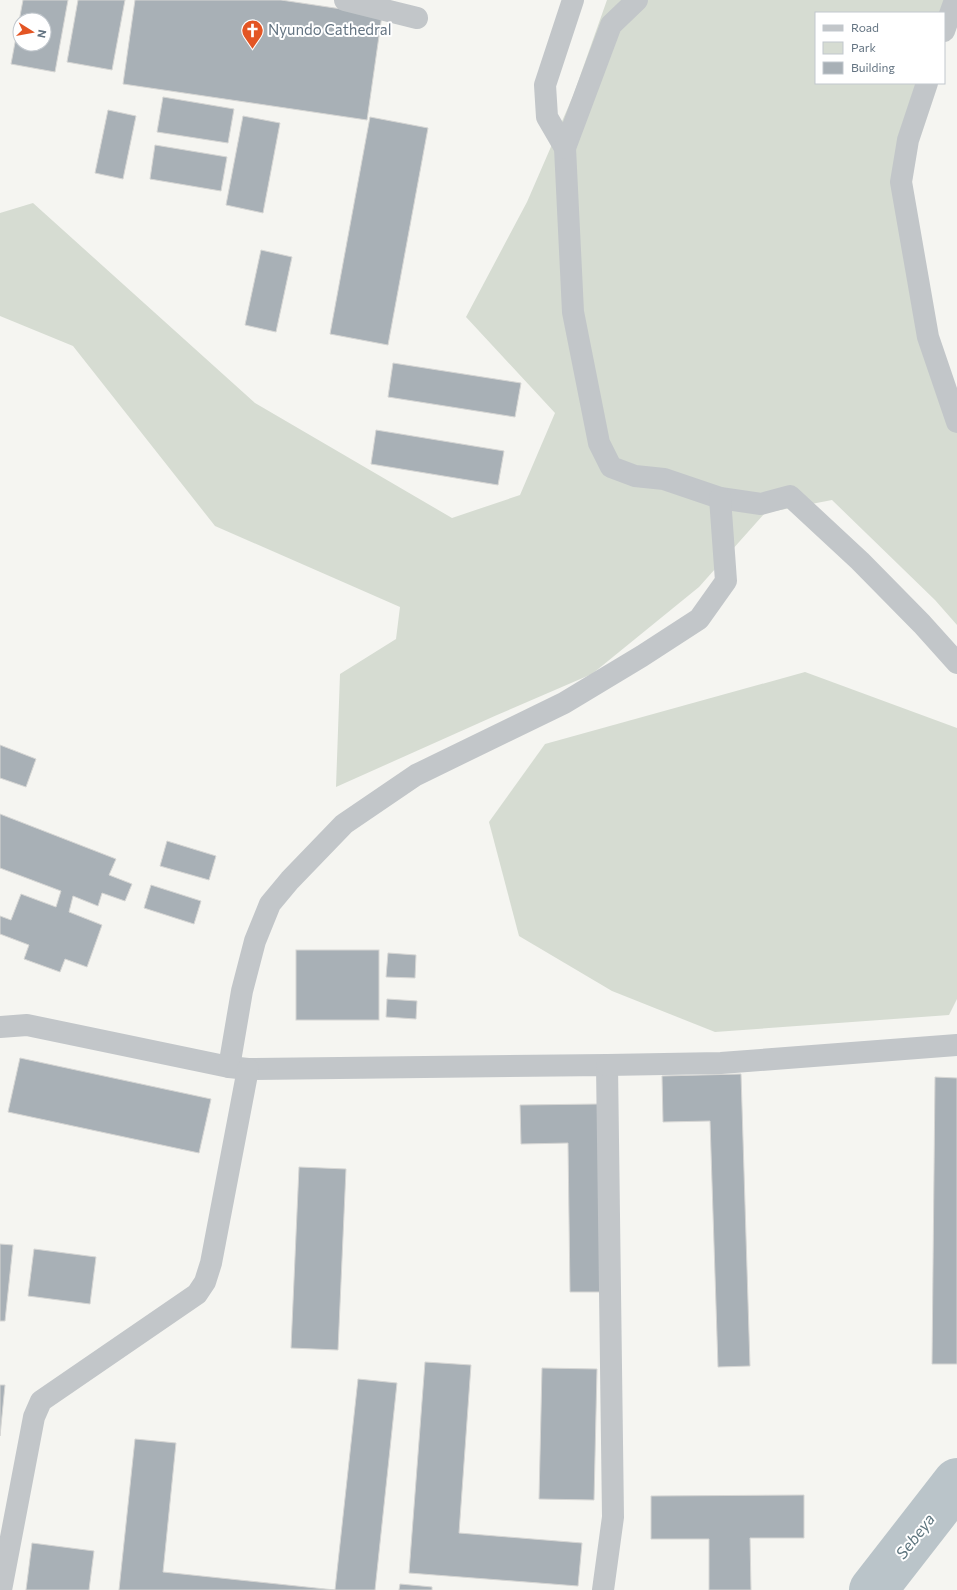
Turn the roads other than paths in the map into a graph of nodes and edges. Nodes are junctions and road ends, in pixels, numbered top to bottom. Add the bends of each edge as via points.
1 (346, 0) edge
2 (573, 0) edge
3 (637, 0) edge
4 (954, 0) edge
5 (417, 18) dead end
6 (945, 28) edge
7 (927, 84) edge
8 (565, 148) junction
9 (957, 422) edge
10 (720, 498) junction
11 (957, 663) edge
12 (0, 1027) edge
13 (957, 1045) edge
14 (607, 1065) junction
15 (239, 1068) junction
16 (0, 1590) edge
17 (603, 1590) edge

1 - 5 street
2 - 8 street via 545,85 547,117
3 - 8 street via 611,26
4 - 6 street
7 - 9 street via 908,140 901,182 928,337
8 - 10 street via 573,312 599,443 611,466 635,476 664,479
10 - 11 street via 761,504 790,496 860,561
10 - 15 street via 726,581 699,619 564,703 416,775 344,824 290,880 270,904 255,941 242,991
12 - 15 street via 27,1025
13 - 14 street via 721,1063
14 - 15 street
14 - 17 street via 613,1517
15 - 16 street via 211,1263 205,1282 197,1294 41,1401 34,1417

